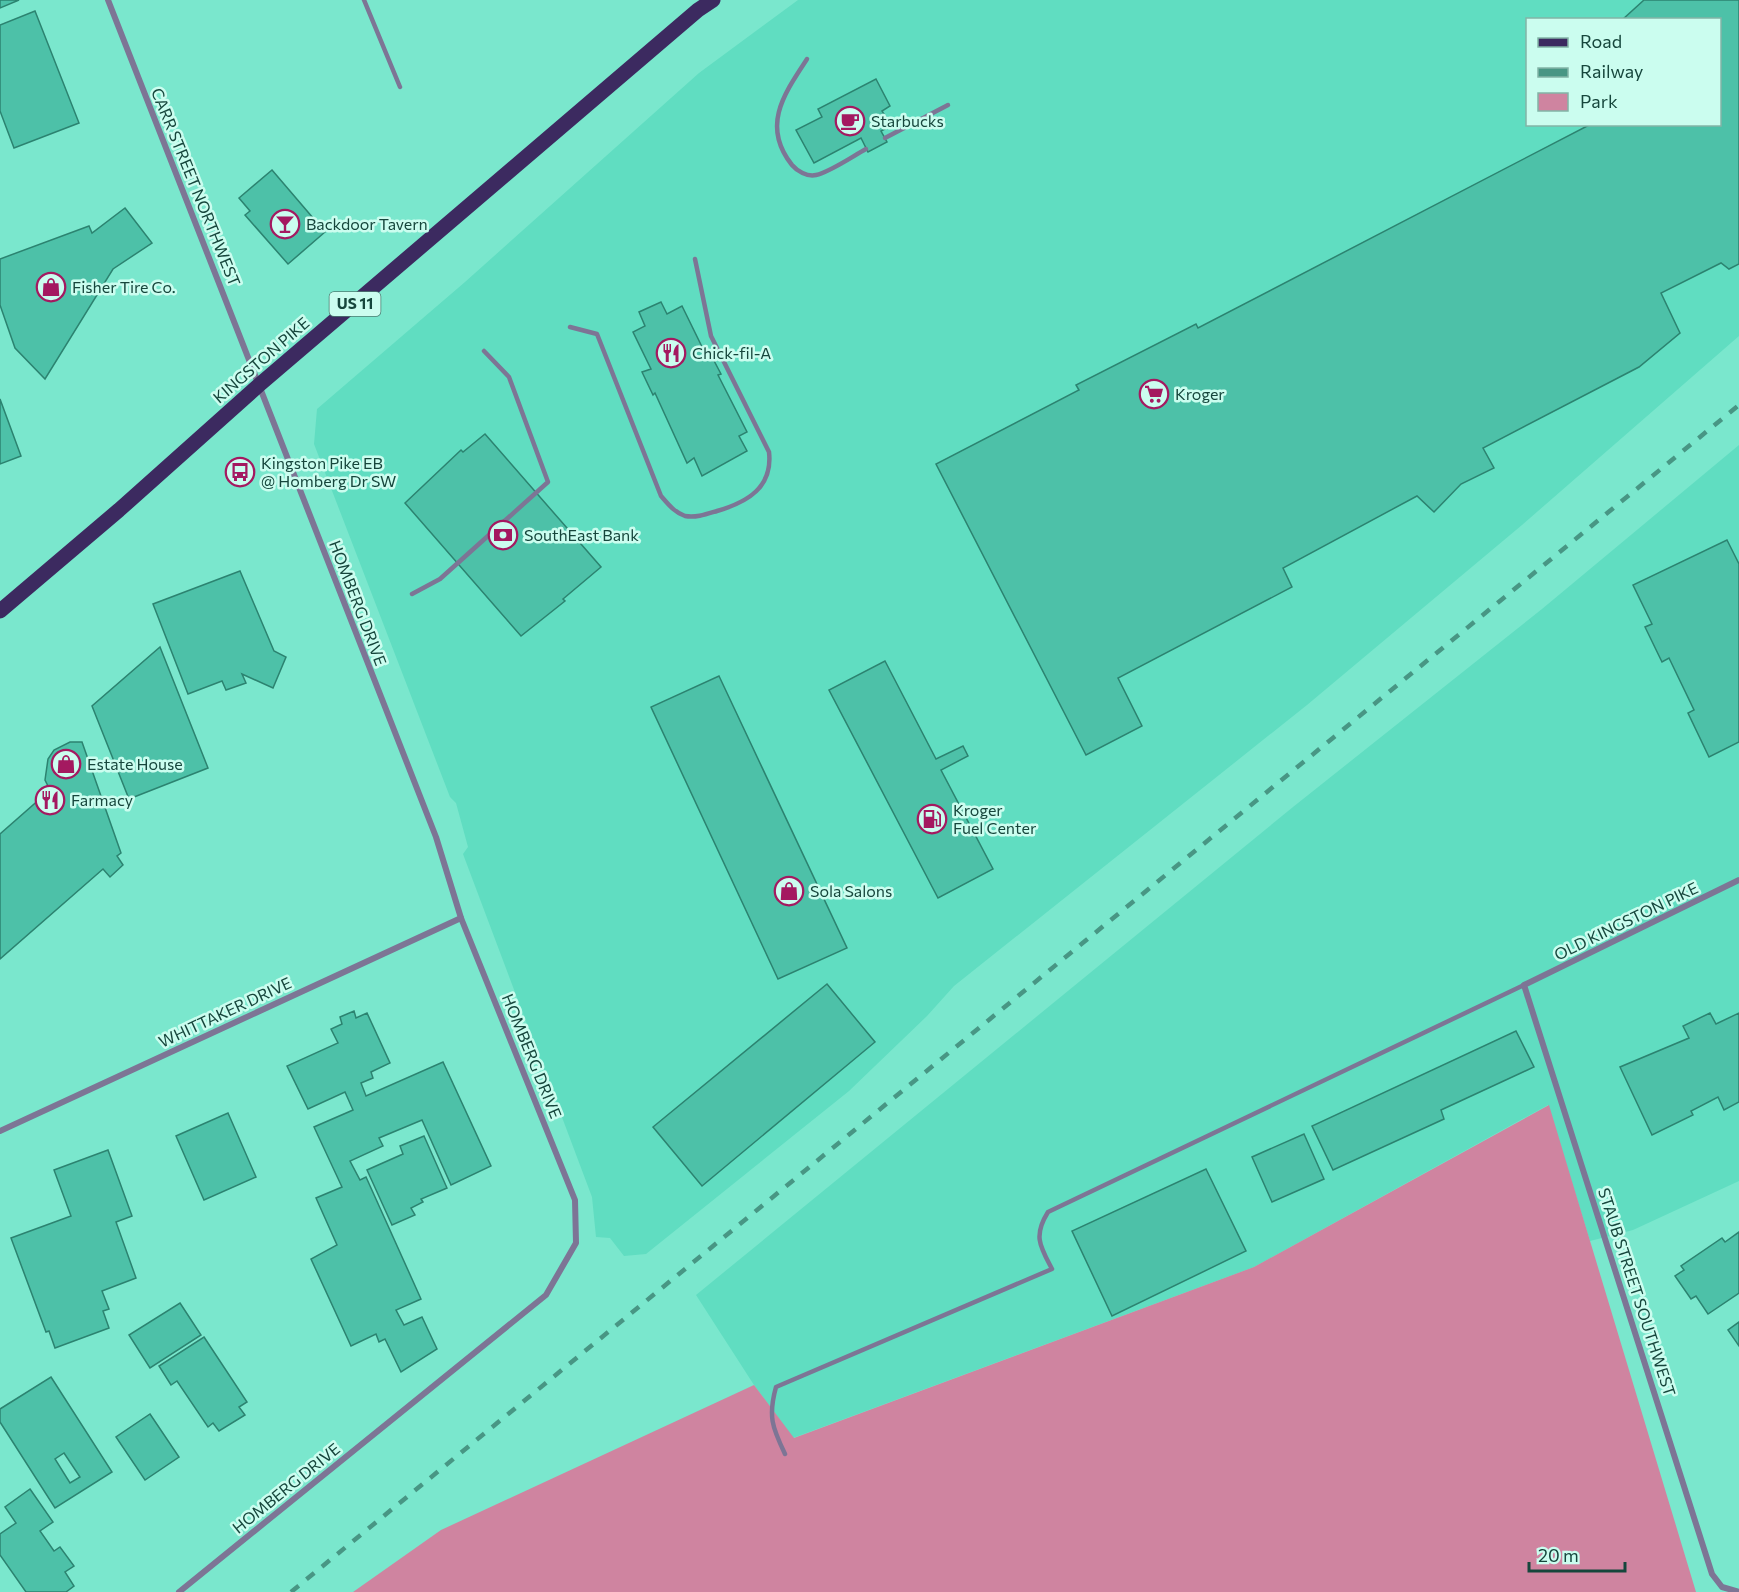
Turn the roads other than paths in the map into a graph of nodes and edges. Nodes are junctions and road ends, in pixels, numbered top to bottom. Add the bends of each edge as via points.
1 (108, 0) edge
2 (364, 0) edge
3 (713, 0) edge
4 (807, 59) dead end
5 (400, 87) dead end
6 (948, 105) dead end
7 (885, 138) dead end
8 (866, 149) dead end
9 (695, 259) dead end
10 (570, 327) dead end
11 (484, 351) dead end
12 (259, 385) junction
13 (412, 594) dead end
14 (0, 611) edge
15 (1739, 880) edge
16 (461, 918) junction
17 (1524, 985) junction
18 (0, 1131) edge
19 (785, 1454) dead end
20 (179, 1592) edge
21 (1739, 1592) edge

1 - 12 street, CARR STREET NORTHWEST
2 - 5 lane
3 - 12 main road, KINGSTON PIKE / US 11
4 - 8 lane via 776,118 775,131 782,151 793,167 816,175
6 - 7 lane
9 - 10 lane via 711,336 769,452 771,468 762,487 748,499 701,516 686,516 671,508 660,496 597,334
11 - 13 lane via 509,376 548,482 440,579
12 - 14 main road, KINGSTON PIKE / US 11
12 - 16 street, HOMBERG DRIVE via 436,837
15 - 17 street, OLD KINGSTON PIKE
16 - 18 street, WHITTAKER DRIVE
16 - 20 street, HOMBERG DRIVE via 575,1200 576,1243 546,1295
17 - 19 lane via 1048,1212 1038,1241 1052,1269 776,1387 770,1407 773,1429
17 - 21 street, STAUB STREET SOUTHWEST via 1713,1574 1722,1587

